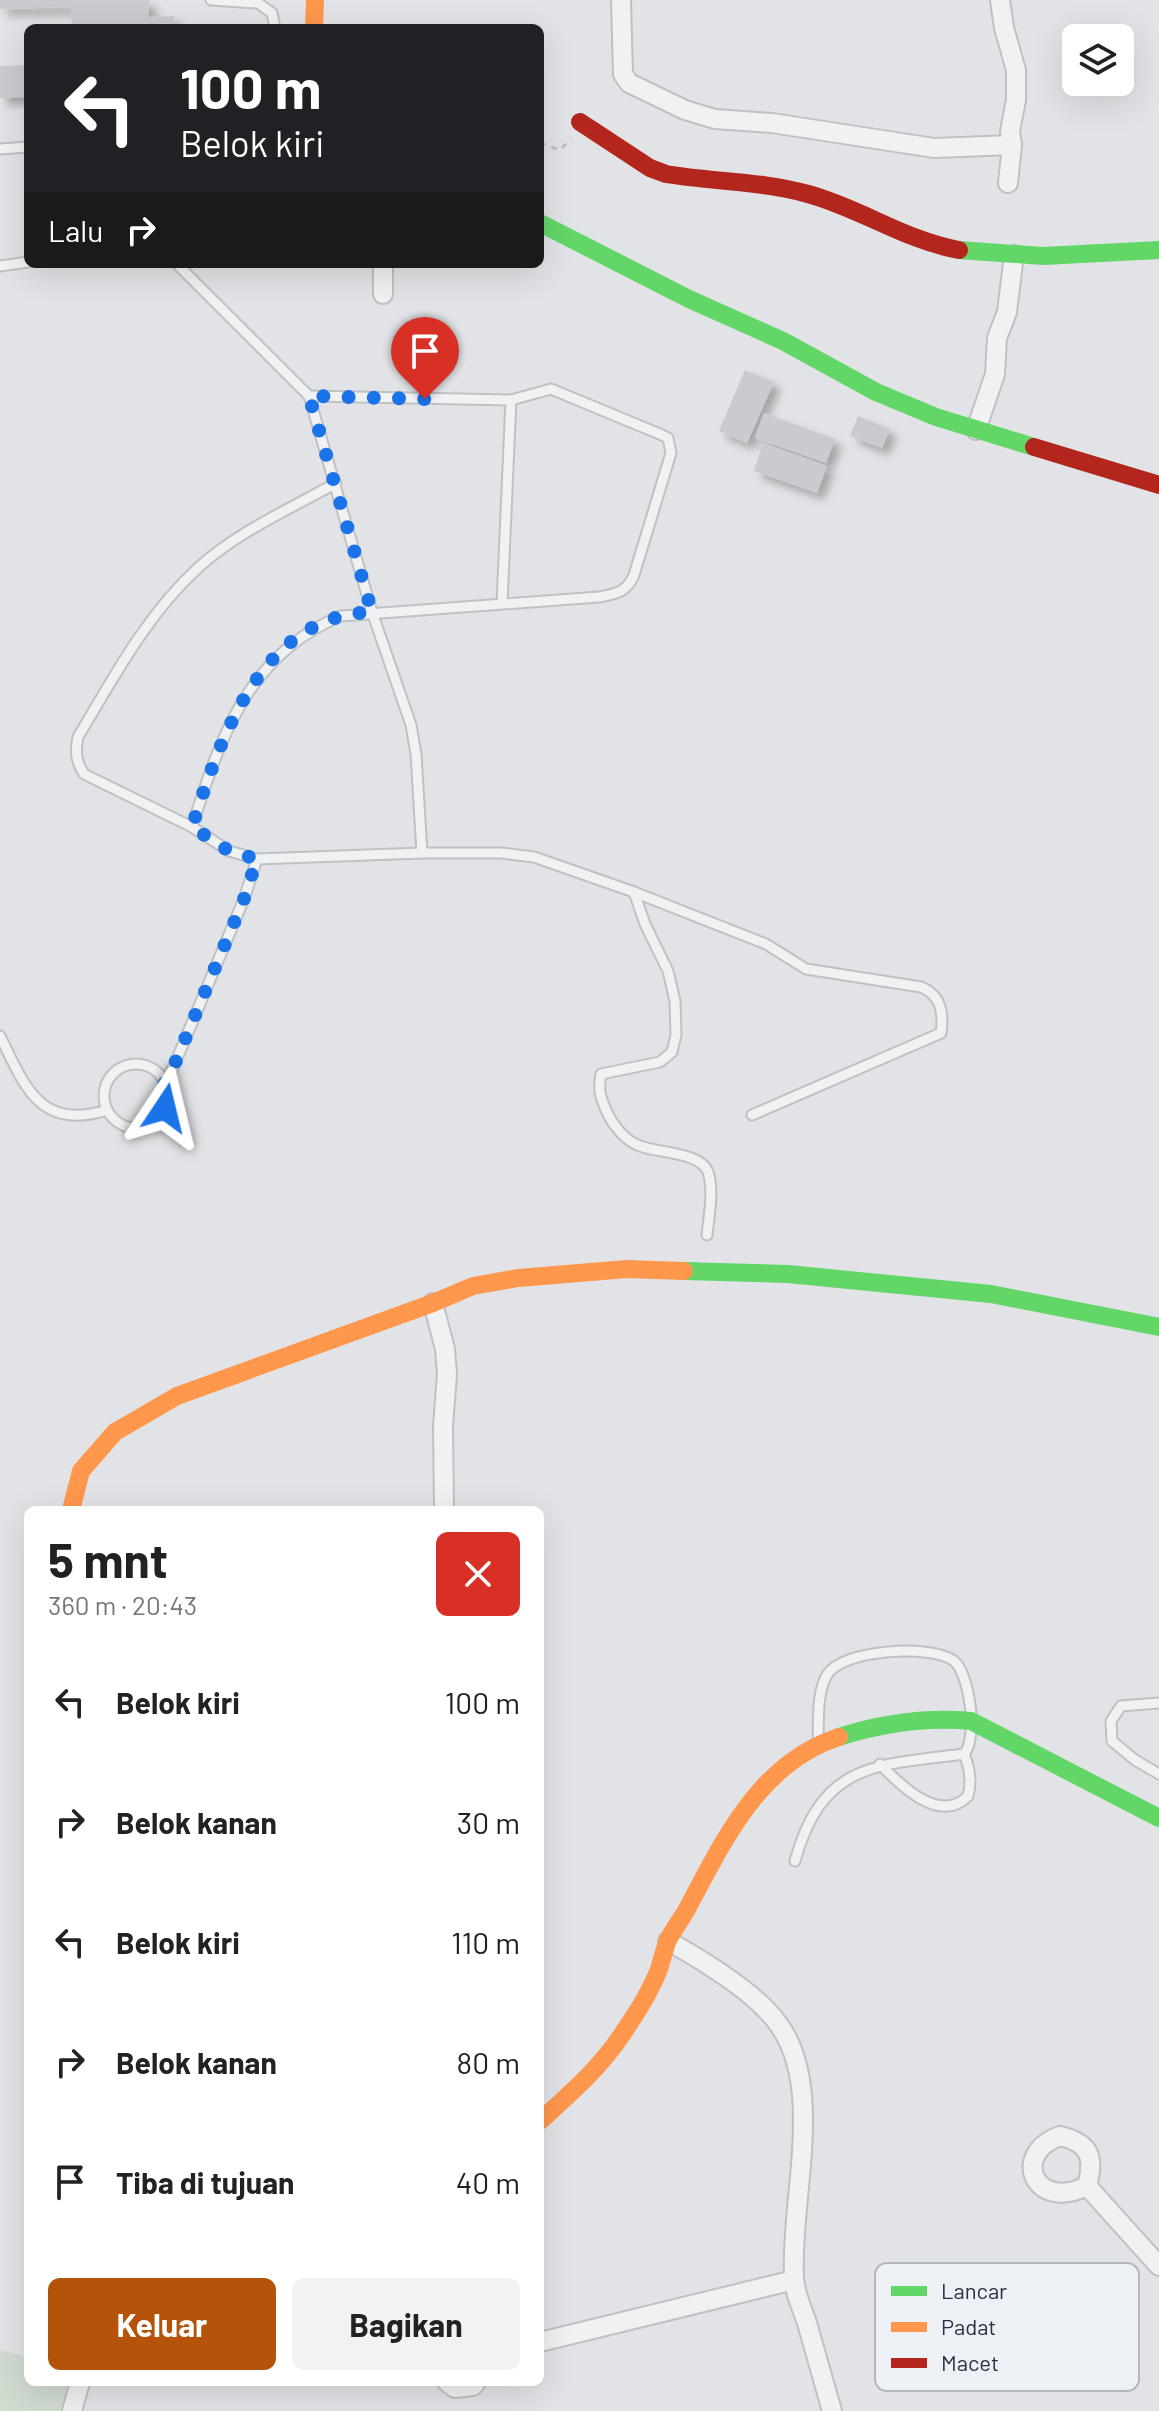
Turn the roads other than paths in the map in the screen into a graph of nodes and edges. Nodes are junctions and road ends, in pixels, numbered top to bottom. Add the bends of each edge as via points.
1 (211, 0) edge
2 (315, 0) edge
3 (621, 0) edge
4 (1000, 0) edge
5 (274, 24) edge
6 (314, 24) edge
7 (580, 122) road end
8 (1012, 145) junction
9 (24, 147) edge
10 (0, 149) edge
11 (1008, 183) dead end
12 (544, 225) edge
13 (1159, 250) edge
14 (1014, 255) junction
15 (24, 263) edge
16 (0, 266) edge
17 (181, 268) edge
18 (383, 268) edge
19 (383, 294) dead end
20 (309, 396) junction
21 (511, 400) junction
22 (976, 430) junction
23 (336, 483) junction
24 (1159, 485) edge
25 (502, 603) junction
26 (372, 612) junction
27 (192, 827) junction
28 (422, 853) junction
29 (257, 859) junction
30 (634, 892) junction
31 (0, 1036) edge
32 (164, 1082) junction
33 (107, 1110) junction
34 (752, 1115) dead end
35 (707, 1235) dead end
36 (433, 1303) junction
37 (1159, 1327) edge
38 (72, 1506) edge
39 (444, 1506) edge
40 (1159, 1703) edge
41 (971, 1721) junction
42 (818, 1744) junction
43 (964, 1754) junction
44 (880, 1764) junction
45 (1159, 1774) edge
46 (1159, 1818) edge
47 (795, 1861) dead end
48 (668, 1941) junction
49 (544, 2118) edge
50 (1087, 2186) dead end
51 (1159, 2266) edge
52 (794, 2280) junction
53 (544, 2341) edge
54 (79, 2386) edge
55 (452, 2386) edge
56 (473, 2386) edge
57 (72, 2411) edge
58 (832, 2411) edge

1 - 5 lane via 258,3 272,13
2 - 6 street
3 - 8 street via 623,74 629,83 685,110 715,119 934,148
4 - 8 street via 1016,70
7 - 14 street via 666,174 802,193 831,200 929,243
8 - 11 street
9 - 10 lane
12 - 22 street via 876,392
13 - 14 street
14 - 22 street via 995,374
15 - 16 lane
17 - 20 lane
18 - 19 street
20 - 21 lane
20 - 23 lane
21 - 25 lane
21 - 25 lane via 558,390 668,438 671,453 630,586 599,597
22 - 24 street
23 - 26 lane
23 - 27 lane via 249,531 182,583 145,628 78,737 76,755 84,774
25 - 26 lane
26 - 27 lane via 318,625 274,659 225,733
26 - 28 lane via 414,738
27 - 29 lane via 229,851
28 - 29 lane
28 - 30 lane via 534,857
29 - 32 lane
30 - 34 lane via 766,944 806,969 921,987 940,1003 941,1033
30 - 35 lane via 668,971 676,1035 672,1052 660,1062 601,1074 598,1091 612,1124 637,1146 702,1164 710,1197
31 - 33 lane via 39,1104 55,1114 73,1116
32 - 33 lane via 144,1065 117,1070 104,1093
32 - 33 lane via 168,1099 161,1116 146,1126 120,1124
36 - 37 street via 473,1286 518,1278 627,1269 788,1274 991,1294
36 - 38 street via 177,1396 115,1432 81,1471
36 - 39 street via 447,1374
40 - 45 lane via 1121,1706 1111,1721 1112,1741
41 - 42 street via 906,1721
41 - 42 lane via 968,1686 958,1663 944,1655 861,1655 841,1661 827,1675 819,1702
41 - 43 lane
41 - 46 street
42 - 48 street via 764,1784 744,1809
43 - 44 lane
43 - 44 lane via 970,1788 955,1805 936,1804 907,1791
44 - 47 lane via 846,1779 816,1809
48 - 49 street via 643,2001 611,2051 581,2087
48 - 52 street via 716,1968 764,2007 790,2046 803,2116
50 - 51 street
52 - 53 street
52 - 58 street
54 - 57 street
55 - 56 street

